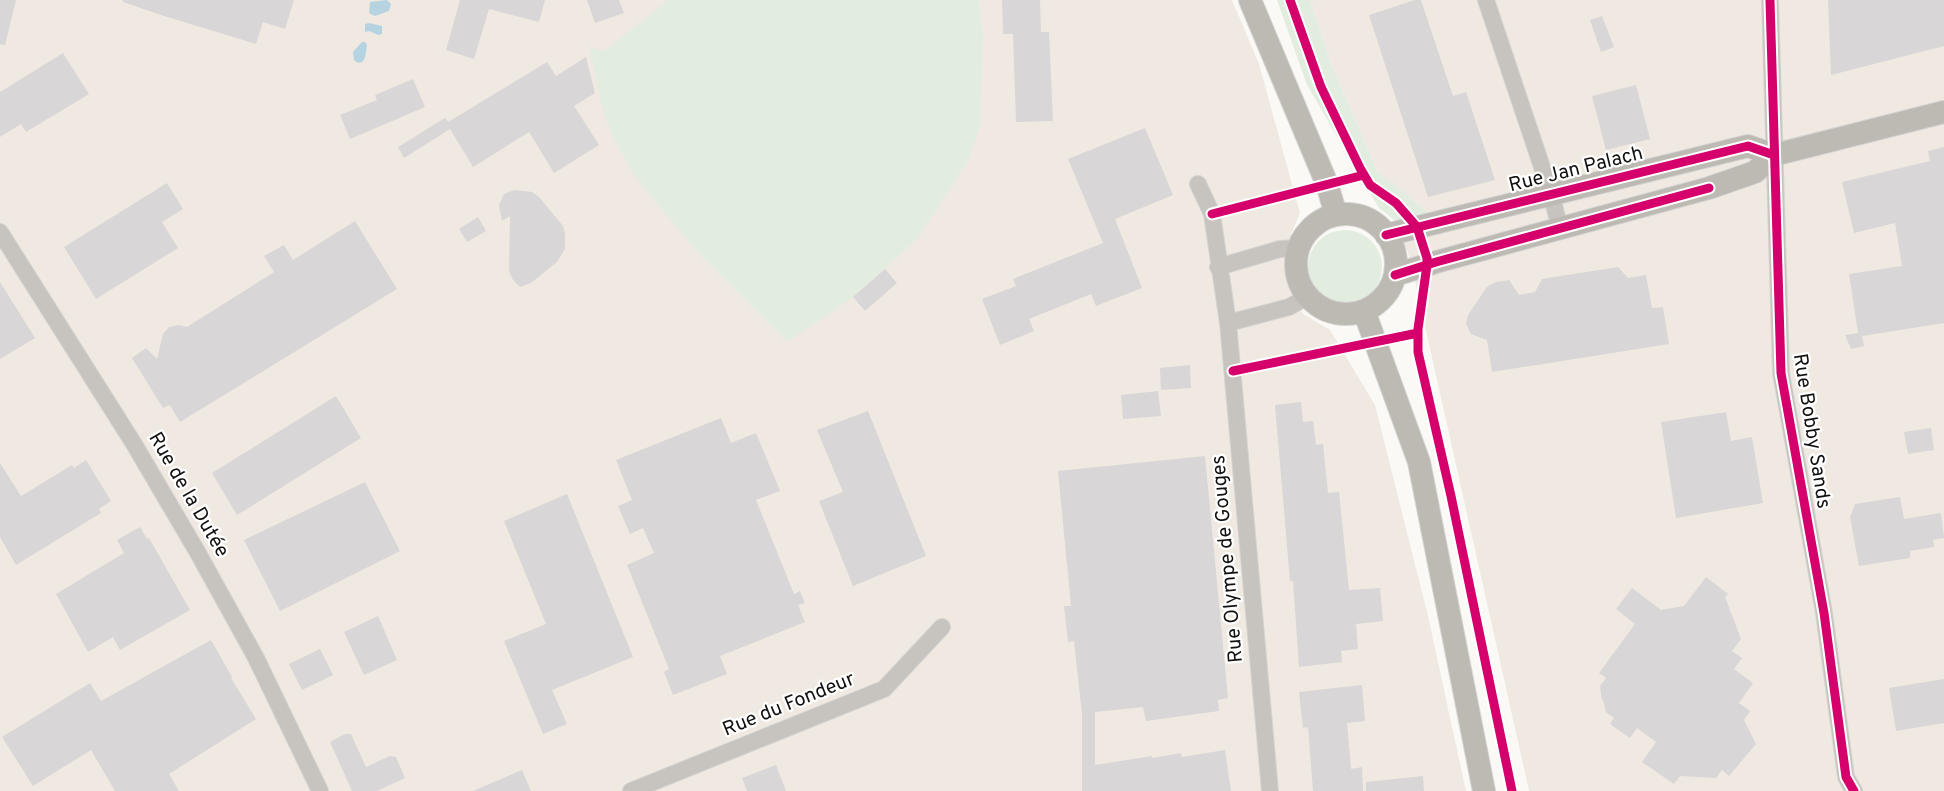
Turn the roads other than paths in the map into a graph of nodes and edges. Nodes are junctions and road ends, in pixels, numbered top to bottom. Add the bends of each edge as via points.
1 (1250, 0) edge
2 (1486, 0) edge
3 (1770, 0) edge
4 (1944, 112) edge
5 (1774, 155) junction
6 (1198, 183) dead end
7 (1551, 194) junction
8 (1336, 215) junction
9 (1560, 228) junction
10 (0, 232) edge
11 (1386, 235) junction
12 (1298, 248) junction
13 (1218, 267) junction
14 (1395, 275) junction
15 (1307, 297) junction
16 (1364, 311) junction
17 (1228, 323) junction
18 (942, 627) dead end
19 (320, 791) edge
20 (631, 791) edge
21 (1270, 791) edge
22 (1484, 791) edge
23 (1854, 791) edge

1 - 8 main road via 1327,184
2 - 7 street
3 - 5 street, Rue Bobby Sands
4 - 5 main road
5 - 7 main road, Rue Jan Palach via 1748,146
5 - 9 main road via 1755,172 1709,188
5 - 23 street, Rue Bobby Sands via 1781,374 1824,613 1846,777
6 - 13 street, Rue Olympe de Gouges via 1212,214
7 - 9 street
7 - 11 main road, Rue Jan Palach
8 - 11 main road via 1360,216 1375,223
8 - 12 main road via 1312,227
9 - 14 main road
10 - 19 street, Rue de la Dutée via 198,553 256,658
11 - 14 main road via 1395,254
12 - 13 street via 1280,249
12 - 15 main road via 1296,274
13 - 17 street, Rue Olympe de Gouges
14 - 16 main road via 1387,293
15 - 16 main road via 1333,313
15 - 17 street via 1289,307
16 - 22 main road via 1419,462
17 - 21 street, Rue Olympe de Gouges
18 - 20 street, Rue du Fondeur via 884,689

